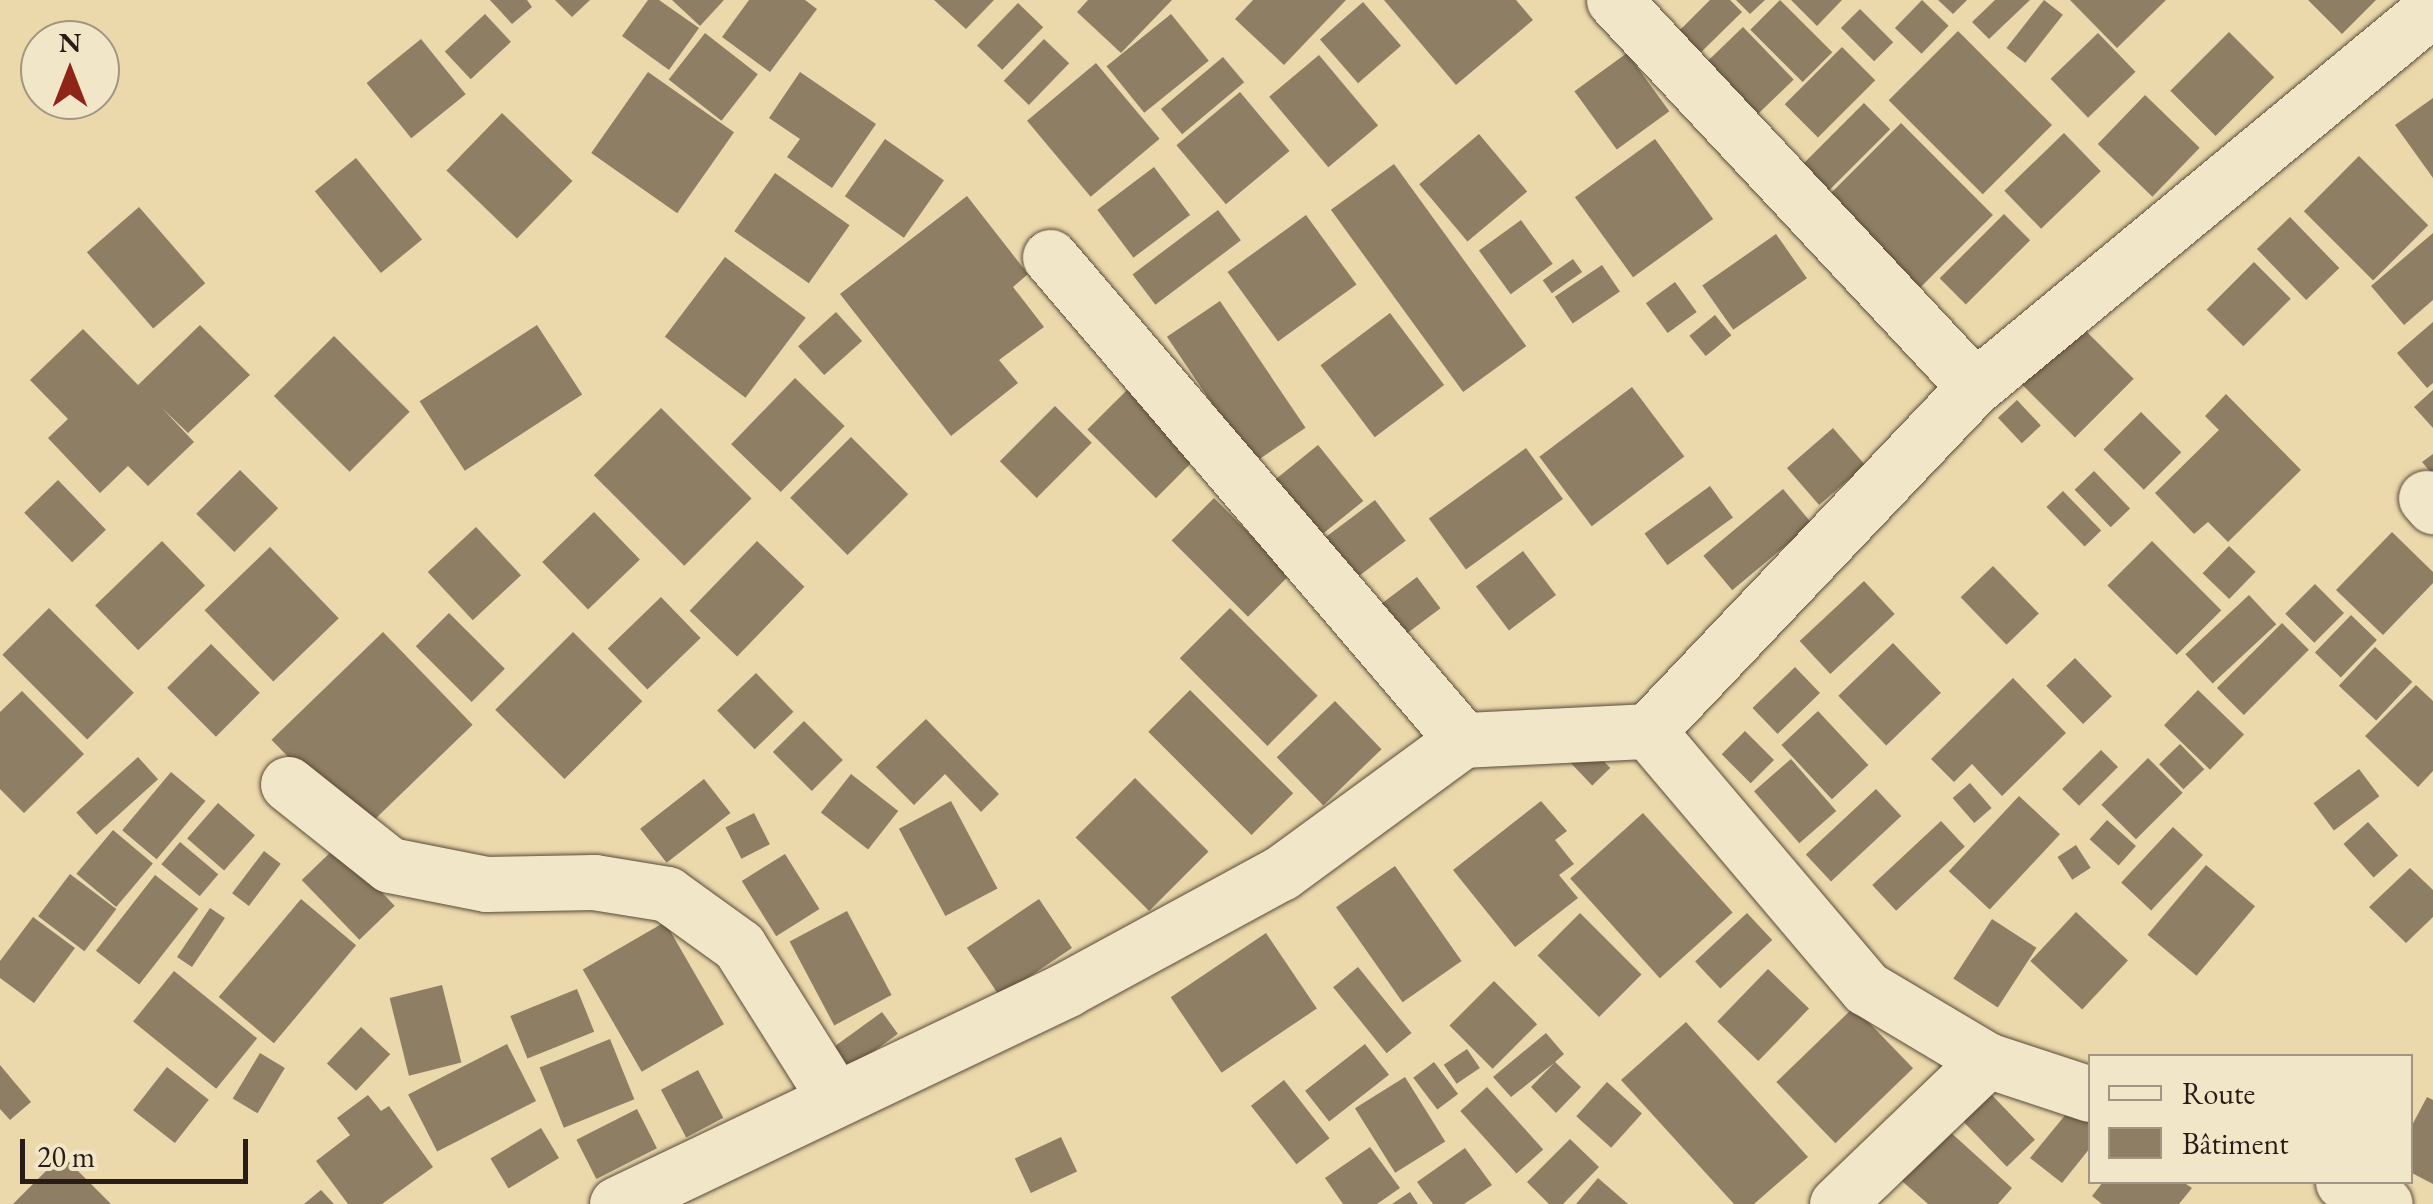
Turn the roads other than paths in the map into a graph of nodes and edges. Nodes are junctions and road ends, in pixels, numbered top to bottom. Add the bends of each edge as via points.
1 (1614, 0) edge
2 (2433, 8) edge
3 (1050, 256) dead end
4 (1975, 386) junction
5 (1648, 731) junction
6 (1463, 740) junction
7 (288, 784) dead end
8 (1987, 1060) junction
9 (2088, 1093) edge
10 (834, 1098) junction
11 (2346, 1184) edge
12 (616, 1204) edge
13 (1837, 1204) edge
14 (2384, 1204) edge

1 - 4 street
2 - 4 street
3 - 6 street
4 - 5 street
5 - 6 street
5 - 8 street via 1866,988
6 - 10 street via 1281,873 1067,989
7 - 10 street via 390,865 486,884 594,882 668,894 739,946
8 - 9 street
8 - 13 street
10 - 12 street
11 - 14 street

